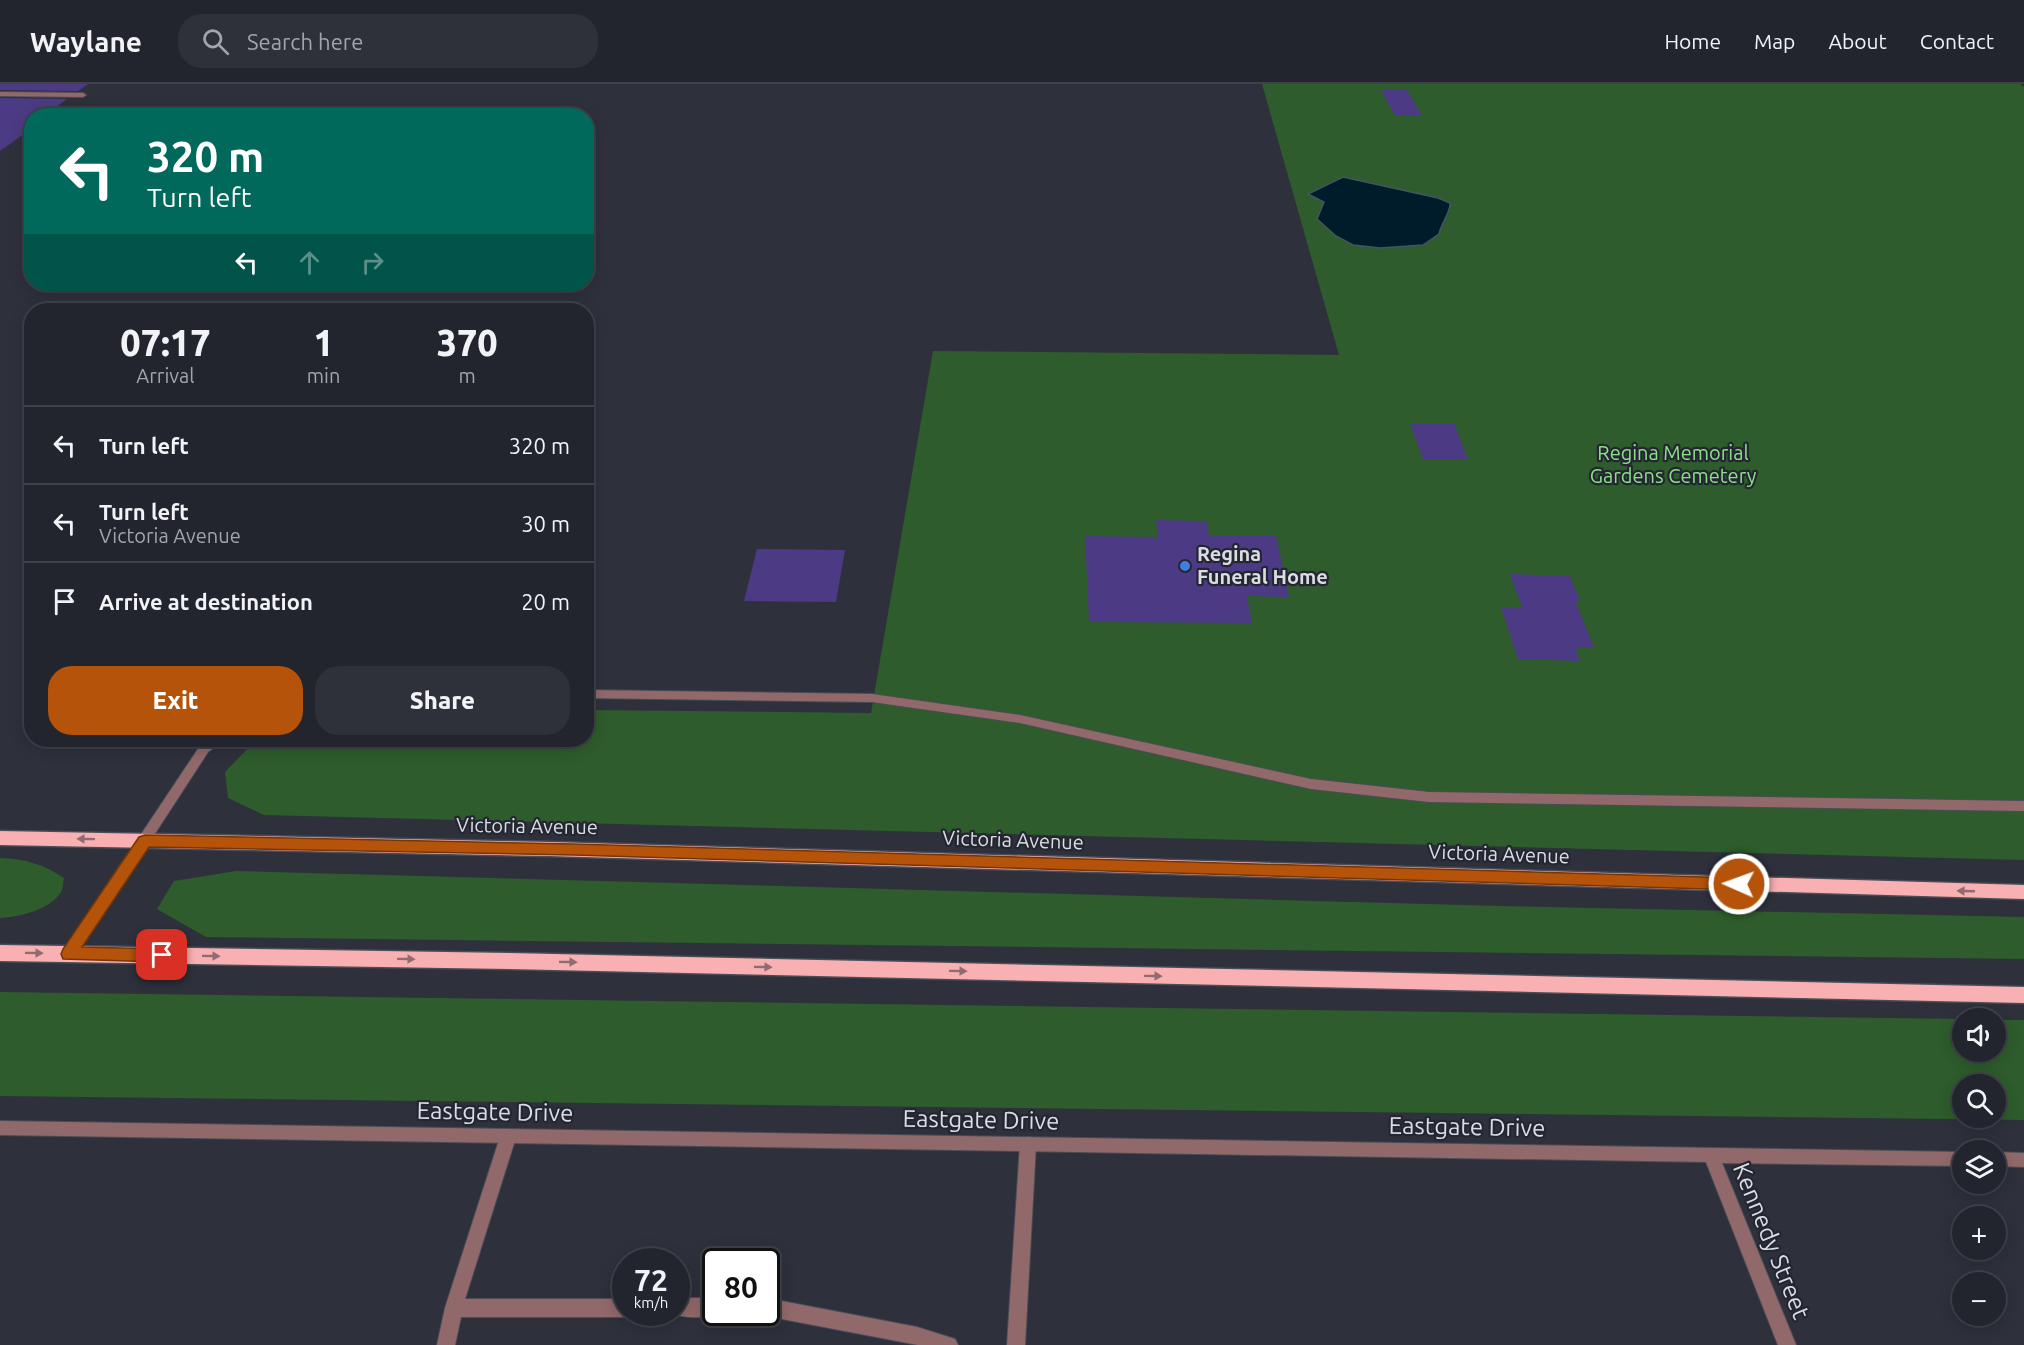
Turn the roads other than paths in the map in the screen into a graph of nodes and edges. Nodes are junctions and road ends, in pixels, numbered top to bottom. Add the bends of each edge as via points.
1 (0, 94) edge
2 (83, 95) dead end
3 (594, 694) edge
4 (207, 747) edge
5 (2024, 806) edge
6 (0, 837) edge
7 (145, 841) junction
8 (2024, 892) edge
9 (0, 953) edge
10 (69, 954) junction
11 (2024, 995) edge
12 (0, 1128) edge
13 (508, 1137) junction
14 (1028, 1144) junction
15 (1711, 1155) junction
16 (1952, 1159) edge
17 (2006, 1159) edge
18 (2024, 1160) edge
19 (454, 1308) junction
20 (612, 1308) edge
21 (780, 1310) edge
22 (917, 1340) edge
23 (446, 1345) edge
24 (949, 1345) edge
25 (1016, 1345) edge
26 (1786, 1345) edge

1 - 2 street
3 - 5 street via 872,698 1020,719 1311,784 1429,797
4 - 7 street
7 -> 6 highway, Victoria Avenue
8 -> 7 highway, Victoria Avenue via 561,849
7 - 10 street
9 -> 10 highway
10 -> 11 highway
12 - 13 street, Eastgate Drive
13 - 14 street, Eastgate Drive
13 - 19 street
14 - 15 street, Eastgate Drive
14 - 25 street
15 - 16 street, Eastgate Drive
15 - 26 street, Kennedy Street
17 - 18 street
19 - 20 street
19 - 23 street
21 - 22 street
22 - 24 street

